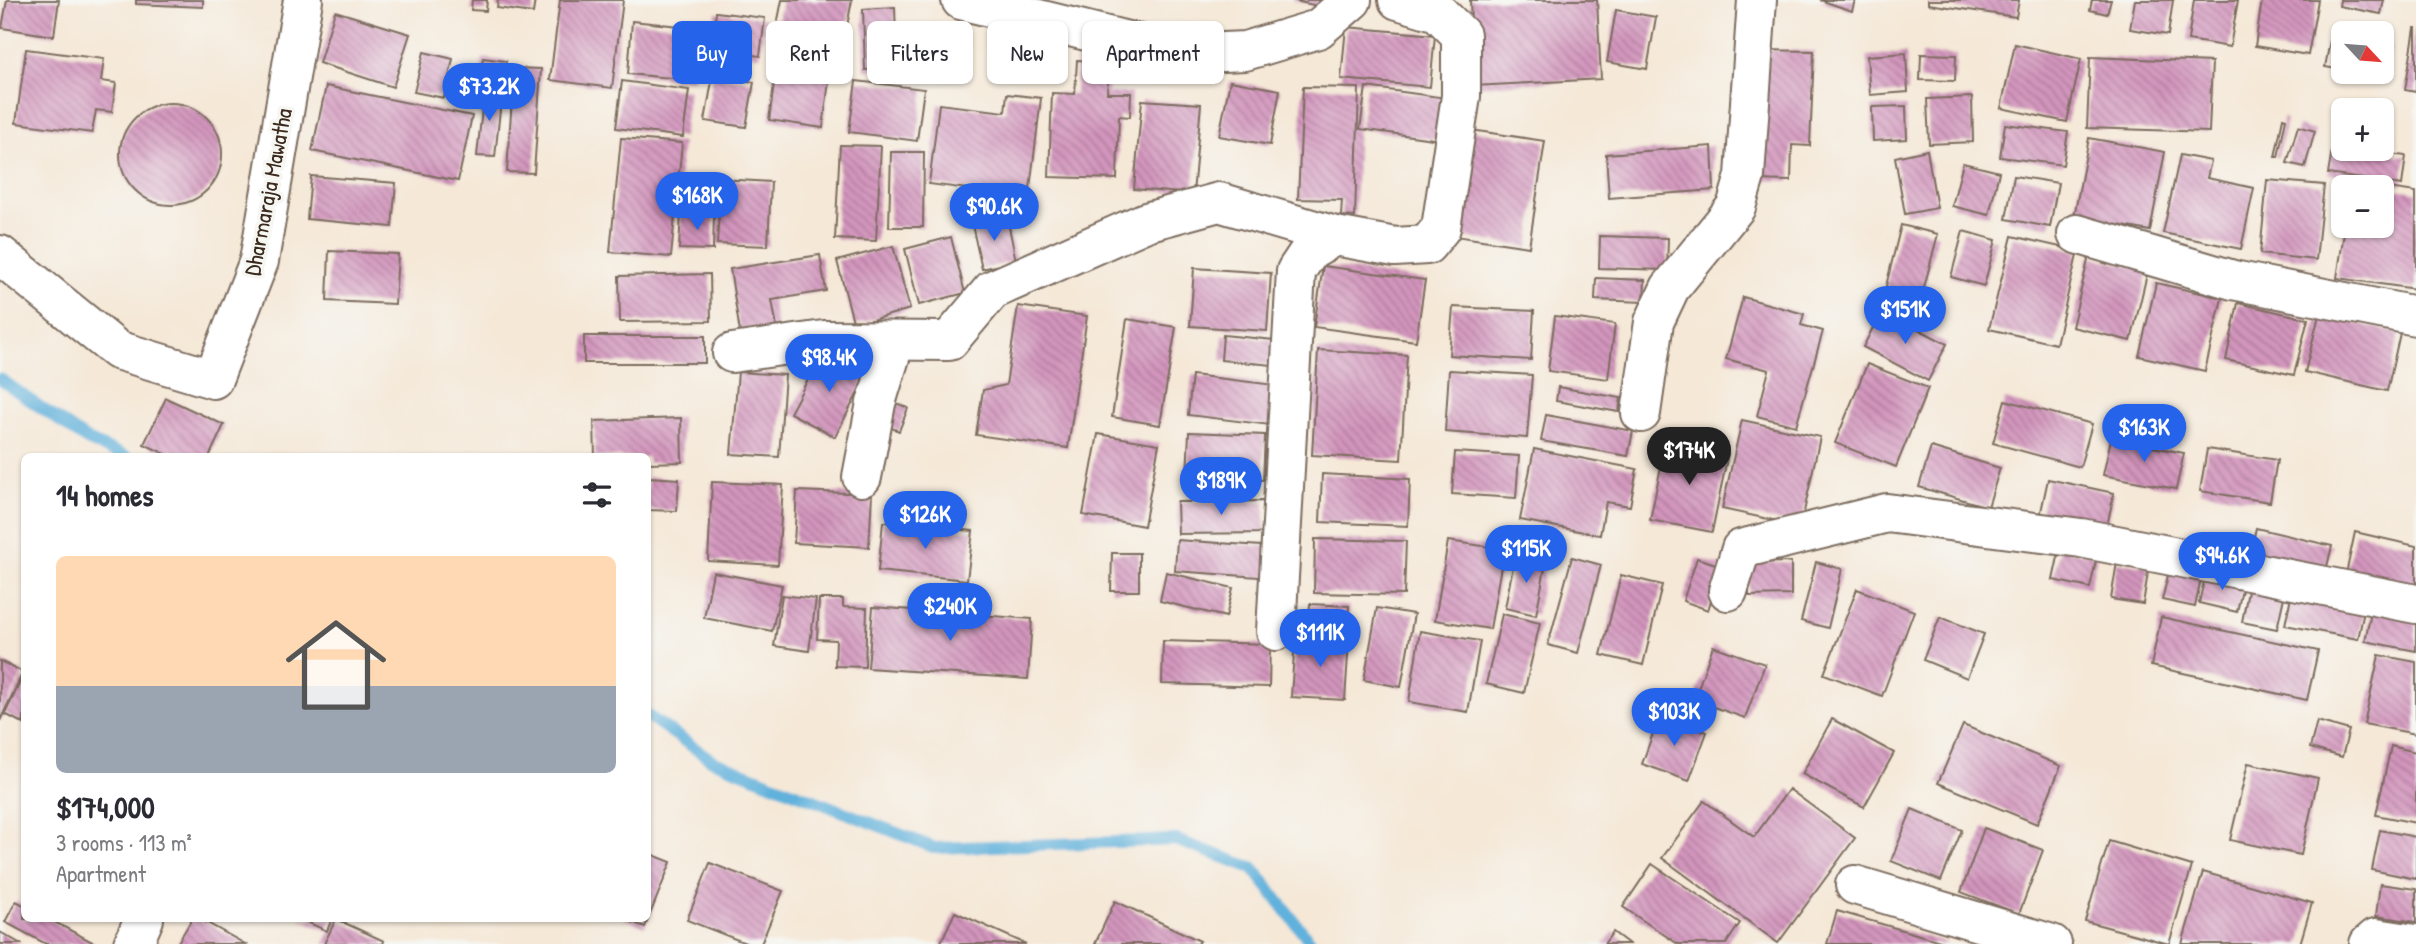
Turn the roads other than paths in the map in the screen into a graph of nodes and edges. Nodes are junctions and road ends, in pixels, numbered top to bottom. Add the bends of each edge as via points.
1 (303, 0) edge
2 (961, 0) edge
3 (1352, 0) edge
4 (1398, 0) edge
5 (1757, 0) edge
6 (2077, 234) dead end
7 (1335, 236) junction
8 (0, 255) edge
9 (2416, 316) edge
10 (895, 341) junction
11 (732, 353) dead end
12 (1641, 413) dead end
13 (862, 477) dead end
14 (1728, 591) dead end
15 (2416, 604) edge
16 (1276, 631) dead end
17 (1855, 885) dead end
18 (144, 922) edge
19 (133, 944) edge
20 (2052, 944) edge
21 (2370, 944) edge
22 (2415, 944) edge

1 - 8 street, Dharmaraja Mawatha via 259,261 213,379 117,350
2 - 3 street via 1180,54 1245,51 1318,29
4 - 7 street via 1438,12 1461,35 1461,96 1441,228 1427,245 1395,247
5 - 12 street via 1745,176 1736,207 1670,288 1654,322
6 - 9 street via 2233,280
7 - 10 street via 1219,202 1146,222 992,290 949,341
7 - 16 street via 1310,250 1296,271
10 - 11 street via 824,340
10 - 13 street via 876,403
14 - 15 street via 1741,549 1888,513 2081,538
17 - 20 street
18 - 19 street
21 - 22 street via 2376,938

